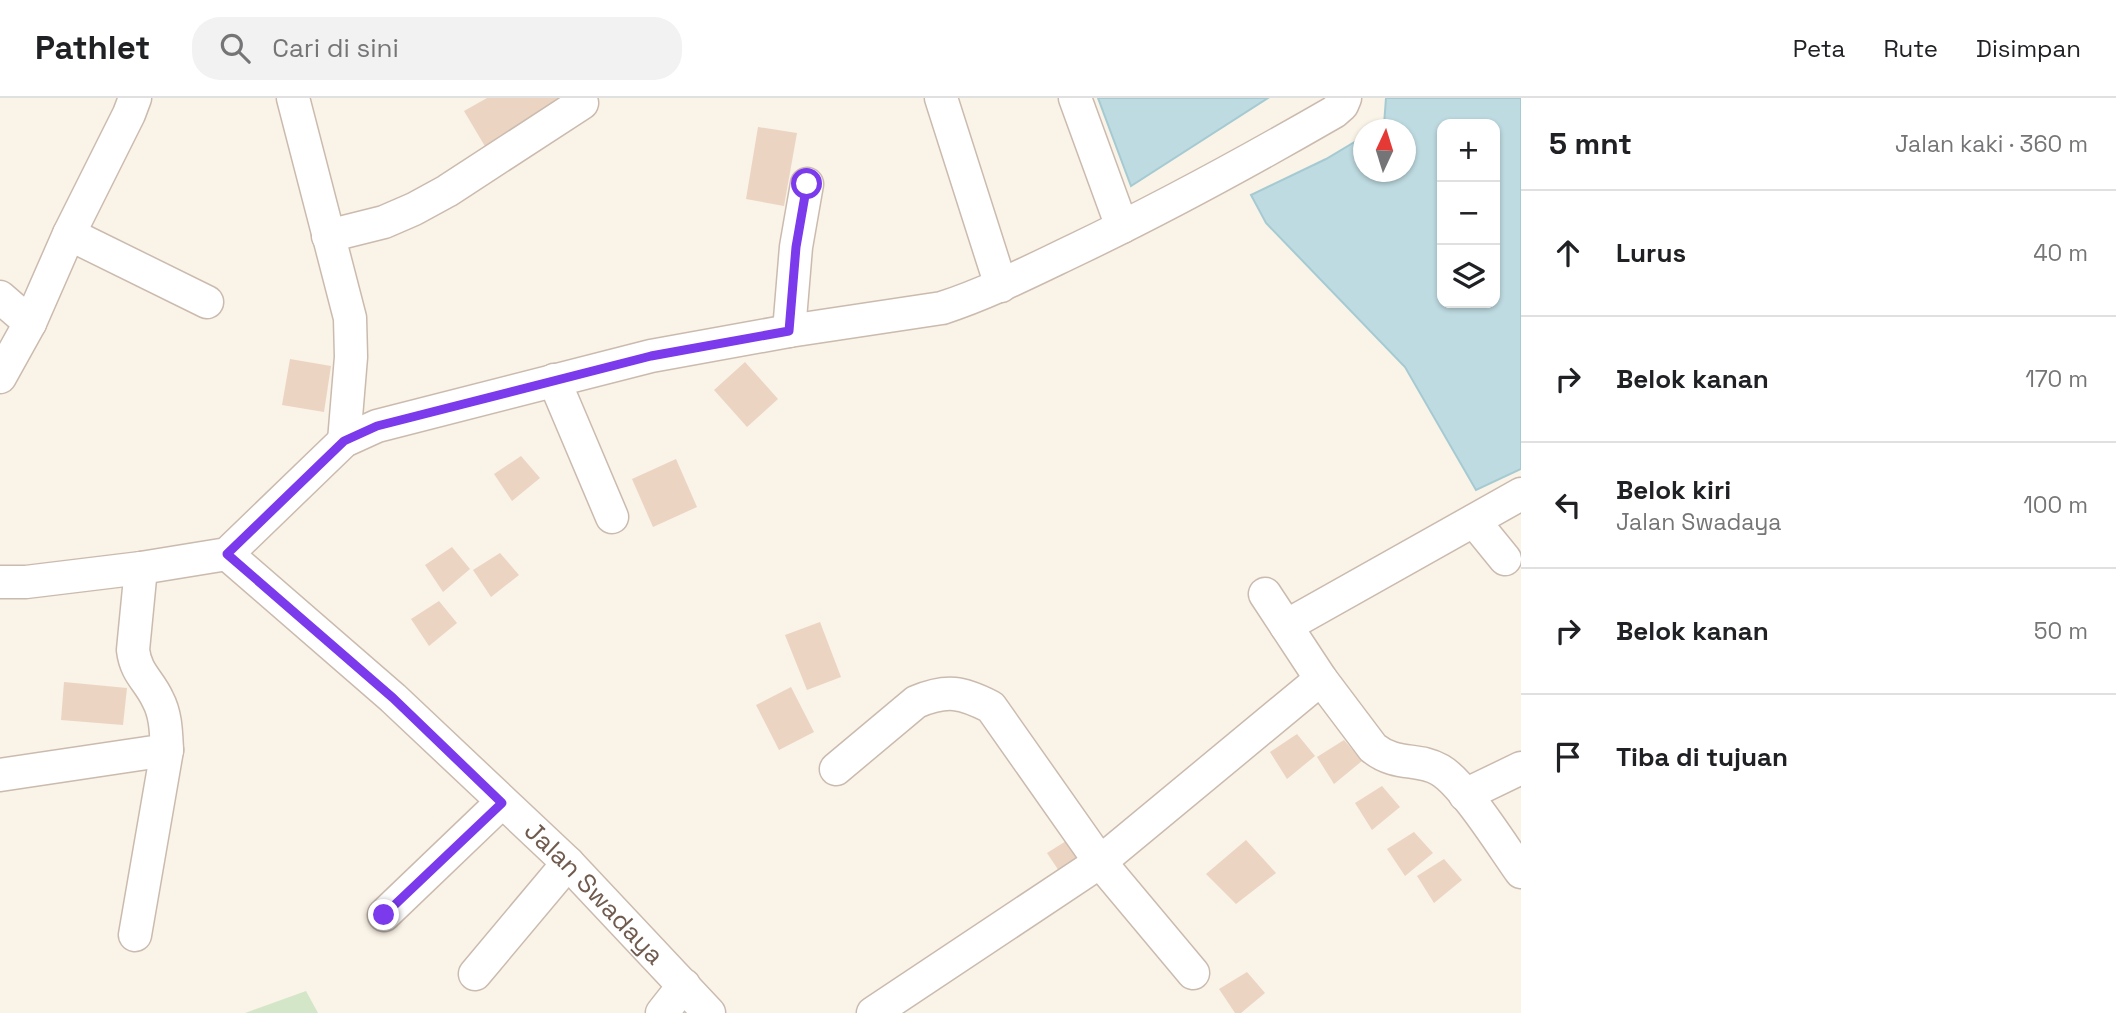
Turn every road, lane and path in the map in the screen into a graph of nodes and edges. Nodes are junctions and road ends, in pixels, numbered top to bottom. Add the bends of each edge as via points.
1 (135, 98) edge
2 (293, 98) edge
3 (941, 98) edge
4 (1075, 98) edge
5 (1345, 98) edge
6 (582, 103) dead end
7 (807, 184) dead end
8 (1122, 228) junction
9 (69, 234) junction
10 (328, 236) junction
11 (1001, 286) junction
12 (0, 296) edge
13 (207, 302) dead end
14 (30, 323) junction
15 (789, 331) junction
16 (0, 377) edge
17 (554, 380) junction
18 (344, 441) junction
19 (1521, 494) edge
20 (612, 517) dead end
21 (1474, 521) junction
22 (227, 554) junction
23 (1505, 559) dead end
24 (141, 568) junction
25 (0, 582) edge
26 (1265, 594) dead end
27 (1286, 626) junction
28 (1321, 679) junction
29 (167, 750) junction
30 (1521, 768) edge
31 (836, 769) dead end
32 (0, 775) edge
33 (1465, 795) junction
34 (502, 803) junction
35 (1100, 862) junction
36 (568, 863) junction
37 (1521, 872) edge
38 (384, 915) dead end
39 (135, 935) dead end
40 (1193, 973) dead end
41 (475, 974) dead end
42 (684, 985) junction
43 (662, 1013) edge
44 (709, 1013) edge
45 (873, 1013) edge

1 - 9 street
2 - 10 street
3 - 11 street
4 - 8 street
5 - 8 street via 1334,112
6 - 10 street via 414,209
7 - 15 street
8 - 11 street
9 - 13 street
9 - 14 street
10 - 18 street via 350,318
11 - 15 street via 942,308
12 - 14 street
14 - 16 street
15 - 17 street via 651,356
17 - 18 street via 377,426
17 - 20 street
18 - 22 street
19 - 21 street
21 - 23 street
21 - 27 street
22 - 24 street
22 - 34 street, Jalan Swadaya via 393,698
24 - 25 street
24 - 29 street via 134,661 158,699
26 - 27 street
27 - 28 street
28 - 33 street via 1373,748 1394,760 1441,770
28 - 35 street
29 - 32 street
29 - 39 street
30 - 33 street
31 - 35 street via 916,702 951,692 970,696 991,706
33 - 37 street
34 - 36 street, Jalan Swadaya
34 - 38 street
35 - 40 street
35 - 45 street
36 - 41 street
36 - 42 street, Jalan Swadaya
42 - 43 street
42 - 44 street, Jalan Swadaya

